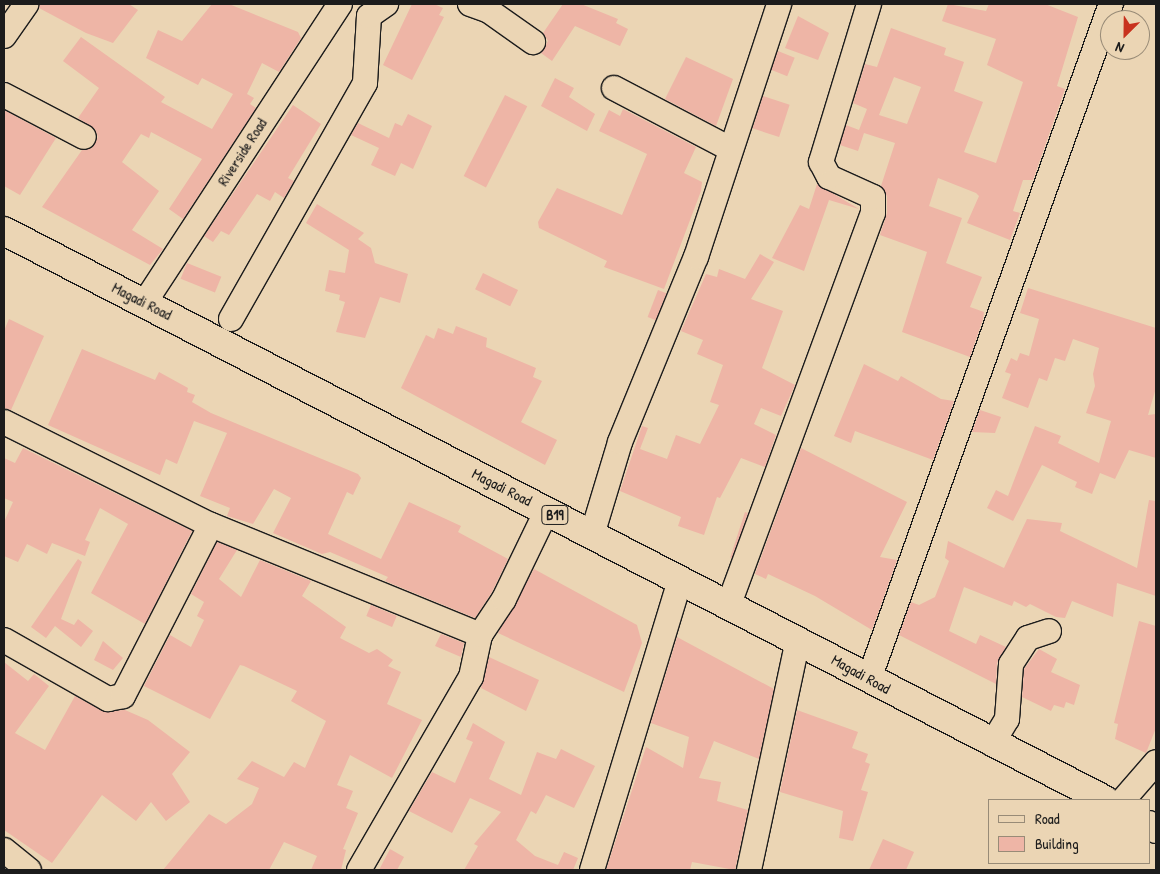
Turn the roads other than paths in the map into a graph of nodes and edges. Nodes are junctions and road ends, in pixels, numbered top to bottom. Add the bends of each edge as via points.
1 (26, 4) edge
2 (340, 4) edge
3 (386, 4) edge
4 (470, 4) edge
5 (779, 4) edge
6 (869, 4) edge
7 (1111, 4) edge
8 (4, 36) edge
9 (533, 42) dead end
10 (614, 88) dead end
11 (4, 95) edge
12 (84, 136) dead end
13 (730, 149) junction
14 (4, 231) edge
15 (145, 302) junction
16 (231, 319) dead end
17 (4, 422) edge
18 (547, 510) junction
19 (211, 525) junction
20 (592, 536) junction
21 (680, 580) junction
22 (728, 604) junction
23 (1049, 631) dead end
24 (480, 635) junction
25 (4, 640) edge
26 (798, 640) junction
27 (869, 679) junction
28 (992, 744) junction
29 (1156, 746) edge
30 (1152, 766) edge
31 (1103, 799) edge
32 (1123, 799) edge
33 (4, 850) edge
34 (29, 870) edge
35 (360, 870) edge
36 (592, 870) edge
37 (749, 870) edge

1 - 8 street
2 - 15 street, Riverside Road
3 - 16 street via 369,16 365,83
4 - 9 street via 489,11
5 - 13 street
6 - 22 street via 821,162 829,177 872,197 873,213
7 - 27 street
10 - 13 street
11 - 12 street
13 - 20 street via 696,257 620,442
14 - 15 highway, Magadi Road / B19
15 - 18 highway, Magadi Road / B19
17 - 19 street
18 - 20 highway, Magadi Road / B19
18 - 24 street via 504,599
19 - 24 street
19 - 25 street via 123,696 108,699
20 - 21 highway, Magadi Road / B19
21 - 22 highway, Magadi Road / B19
21 - 36 street
22 - 26 highway, Magadi Road / B19
23 - 28 street via 1028,638 1010,664 1007,719
24 - 35 street via 471,677
26 - 27 highway, Magadi Road / B19
26 - 37 street
27 - 28 highway, Magadi Road / B19
28 - 31 highway, Magadi Road / B19
29 - 30 street
30 - 32 street
33 - 34 street

